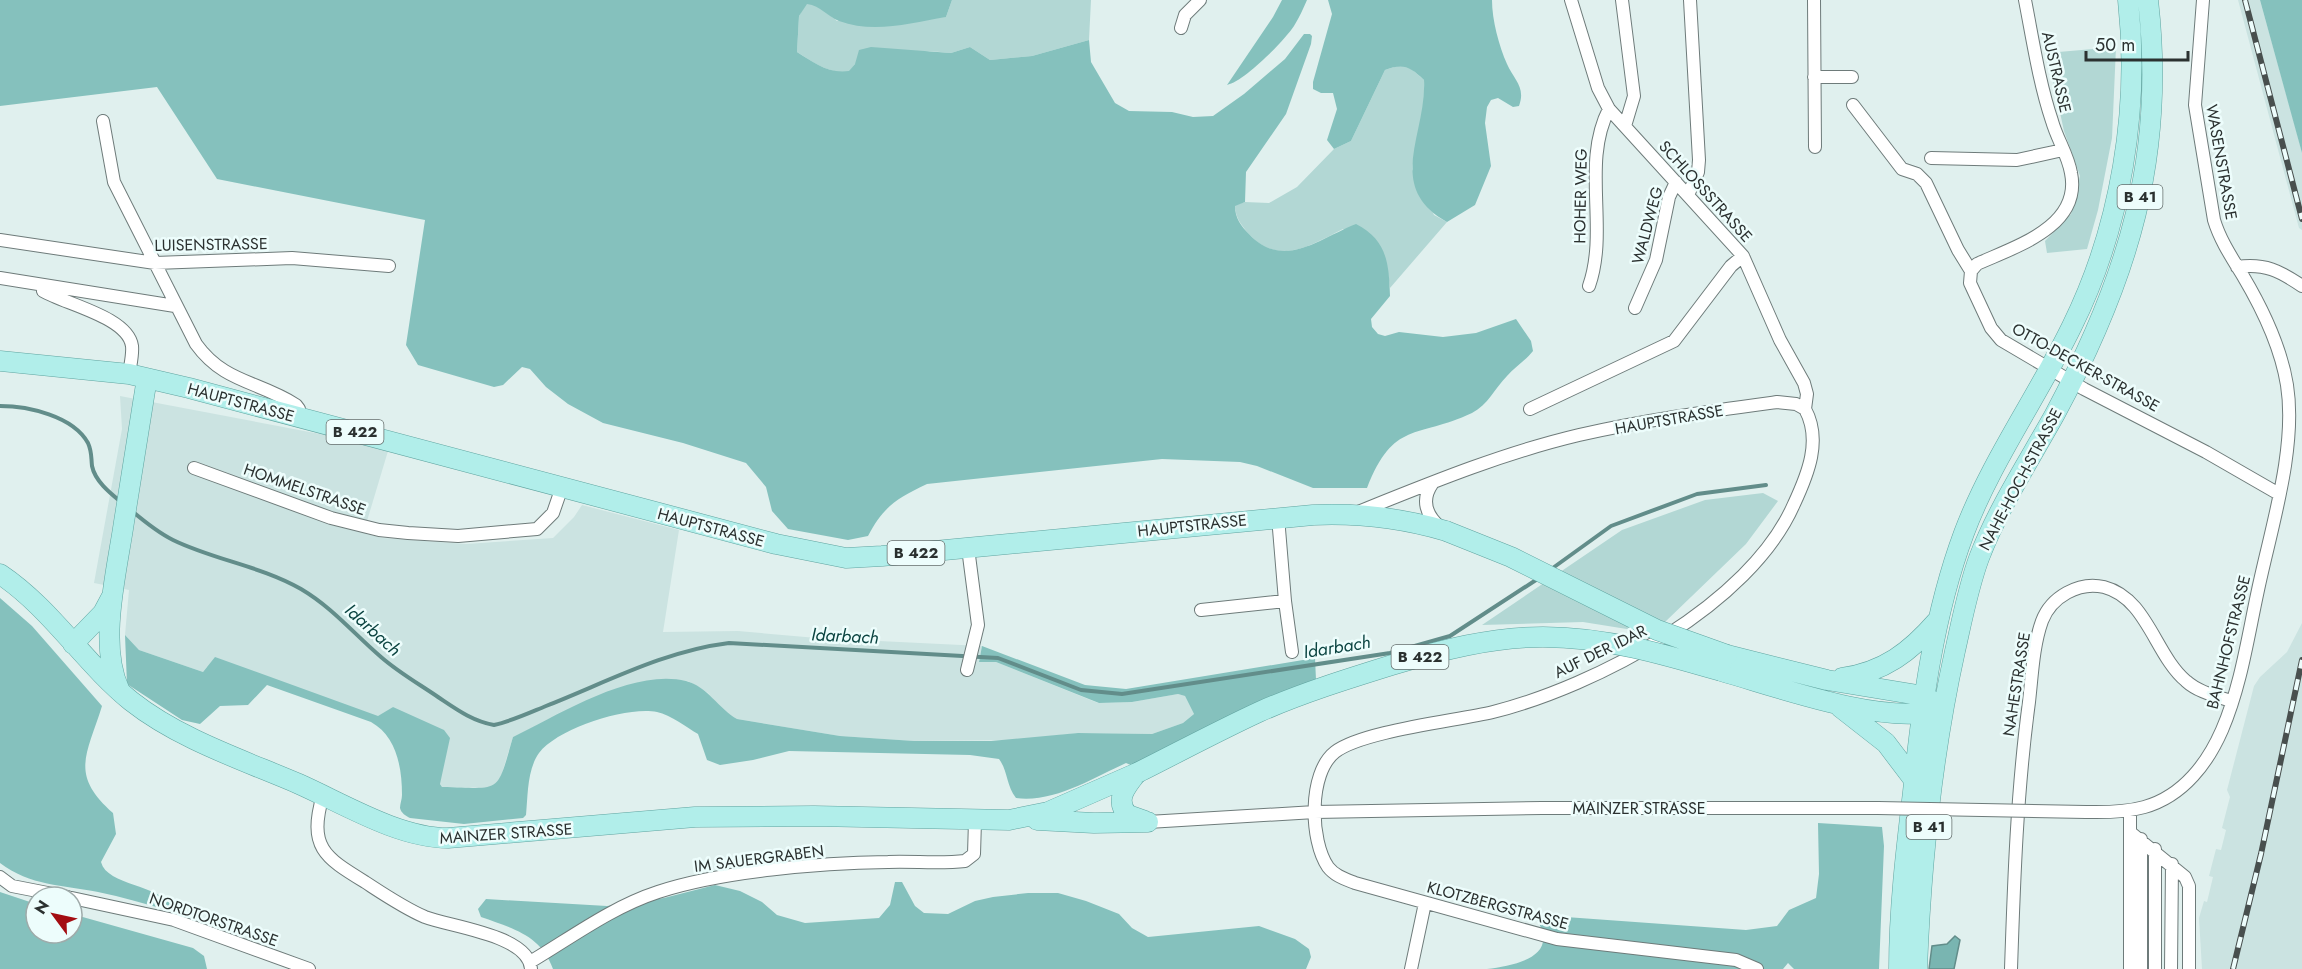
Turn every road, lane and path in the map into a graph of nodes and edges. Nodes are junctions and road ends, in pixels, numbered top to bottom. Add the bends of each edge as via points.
1 (1200, 0) edge
2 (1571, 0) edge
3 (1622, 0) edge
4 (1690, 0) edge
5 (1814, 0) edge
6 (2025, 0) edge
7 (2128, 0) edge
8 (2148, 0) edge
9 (2203, 0) edge
10 (1181, 28) dead end
11 (1814, 77) junction
12 (1851, 77) dead end
13 (1853, 105) dead end
14 (1609, 109) junction
15 (103, 121) dead end
16 (1625, 126) junction
17 (1815, 147) dead end
18 (2063, 150) junction
19 (1931, 158) dead end
20 (1676, 182) junction
21 (1688, 195) junction
22 (0, 240) edge
23 (1743, 256) junction
24 (155, 263) junction
25 (389, 266) dead end
26 (2237, 267) junction
27 (1971, 271) junction
28 (0, 278) edge
29 (34, 285) junction
30 (1589, 286) dead end
31 (2302, 286) edge
32 (175, 306) junction
33 (1635, 308) dead end
34 (0, 361) edge
35 (2050, 369) junction
36 (138, 376) junction
37 (2072, 382) junction
38 (1530, 409) dead end
39 (1804, 409) junction
40 (298, 418) junction
41 (194, 468) dead end
42 (1432, 484) junction
43 (562, 487) junction
44 (2278, 494) junction
45 (1354, 514) junction
46 (1278, 517) junction
47 (1446, 531) junction
48 (968, 548) junction
49 (0, 574) edge
50 (114, 587) junction
51 (1285, 602) junction
52 (1201, 610) dead end
53 (1939, 619) junction
54 (110, 631) junction
55 (73, 644) junction
56 (1292, 652) dead end
57 (1724, 663) junction
58 (967, 667) dead end
59 (1827, 680) junction
60 (120, 691) junction
61 (2231, 701) junction
62 (1833, 702) junction
63 (1923, 705) junction
64 (1943, 709) junction
65 (1137, 773) junction
66 (1914, 780) junction
67 (323, 795) junction
68 (1316, 812) junction
69 (2130, 812) junction
70 (1022, 819) junction
71 (975, 821) junction
72 (1148, 822) junction
73 (2136, 836) junction
74 (2155, 849) junction
75 (2172, 864) junction
76 (0, 877) edge
77 (24, 888) edge
78 (84, 900) edge
79 (1425, 903) junction
80 (531, 966) edge
81 (309, 969) edge
82 (1411, 969) edge
83 (1757, 969) edge
84 (1899, 969) edge
85 (1917, 969) edge
86 (2011, 969) edge
87 (2130, 969) edge
88 (2141, 969) edge
89 (2155, 969) edge
90 (2171, 969) edge
91 (2189, 969) edge

1 - 10 street via 1183,19
2 - 14 street, SCHLOSSSTRASSE via 1598,88
3 - 16 street via 1634,96
4 - 21 street via 1699,160
5 - 11 street
6 - 18 street, AUSTRASSE via 2042,86
7 - 35 main road, NAHE-HOCH-STRASSE / B 41 via 2132,87 2118,190 2087,293
8 - 37 main road, NAHE-HOCH-STRASSE / B 41 via 2153,94 2139,204 2115,288
9 - 26 street, WASENSTRASSE via 2195,105 2214,220
11 - 12 street
11 - 17 street
13 - 27 street, OTTO-DECKER-STRASSE via 1902,169 1917,174 1926,183
14 - 16 street, SCHLOSSSTRASSE
14 - 30 street, HOHER WEG via 1596,146 1598,216
15 - 24 street via 114,182
16 - 20 street, SCHLOSSSTRASSE
18 - 19 street via 2017,160
18 - 27 street, AUSTRASSE via 2072,183 2071,194 2058,219 2042,233 1977,264
20 - 21 street, SCHLOSSSTRASSE
20 - 33 street, WALDWEG via 1669,197 1656,260
21 - 23 street, SCHLOSSSTRASSE
22 - 24 street, LUISENSTRASSE
23 - 38 street via 1669,344
23 - 39 street, SCHLOSSSTRASSE via 1779,340 1804,383 1808,394
24 - 25 street, LUISENSTRASSE via 292,258
24 - 32 street
26 - 31 street via 2275,268
26 - 44 street, WASENSTRASSE via 2263,316 2287,382 2288,429
27 - 35 street, OTTO-DECKER-STRASSE via 1970,283 1996,334
28 - 29 street
29 - 32 street
29 - 36 street via 119,327 130,338
32 - 40 street via 210,362 227,374 290,401 299,409
34 - 36 main road, HAUPTSTRASSE / B 422
35 - 37 street, OTTO-DECKER-STRASSE
35 - 53 main road, NAHE-HOCH-STRASSE / B 41 via 1965,532
36 - 40 main road, HAUPTSTRASSE / B 422
36 - 50 main road via 138,432
37 - 44 street, OTTO-DECKER-STRASSE
37 - 64 main road, NAHE-HOCH-STRASSE / B 41 via 1980,556 1965,605
39 - 42 street, HAUPTSTRASSE via 1797,404 1777,402 1578,435 1505,456
39 - 68 street, AUF DER IDAR via 1814,441 1804,482 1775,539 1736,582 1665,636 1575,683 1503,709 1364,739 1335,752 1316,782
40 - 43 main road, HAUPTSTRASSE / B 422
41 - 43 street, HOMMELSTRASSE via 331,518 379,530 418,534 458,536 537,529 553,513
42 - 45 street, HAUPTSTRASSE
42 - 47 street via 1425,498 1427,510
43 - 48 main road, HAUPTSTRASSE / B 422 via 831,556 866,558
44 - 61 street, BAHNHOFSTRASSE
45 - 46 main road, HAUPTSTRASSE / B 422
45 - 47 main road, B 422
46 - 48 main road, HAUPTSTRASSE / B 422
46 - 51 street
47 - 57 main road, B 422, bridge via 1511,557
48 - 58 street via 978,625
49 - 55 main road, MAINZER STRASSE / B 422 via 37,605
50 - 54 main road
50 - 55 main road via 103,613
51 - 52 street
51 - 56 street
53 - 59 main road via 1907,652 1888,665
53 - 63 main road, NAHE-HOCH-STRASSE / B 41
54 - 55 main road via 93,646
54 - 60 main road via 112,671
55 - 60 main road, MAINZER STRASSE / B 422
57 - 59 main road, B 422
57 - 62 main road, B 422
57 - 65 main road, B 422, bridge via 1590,640 1520,638 1470,645 1417,657 1299,696
59 - 63 main road, B 422
60 - 67 main road, MAINZER STRASSE / B 422 via 159,720
61 - 69 street, BAHNHOFSTRASSE via 2223,729 2194,775 2166,797
61 - 86 street, NAHESTRASSE via 2184,680 2134,608 2115,592 2104,587 2078,587 2048,610 2037,643 2020,765
62 - 63 main road, B 422 via 1897,713
62 - 66 main road via 1878,735
63 - 64 main road
63 - 66 main road, NAHE-HOCH-STRASSE / B 41
64 - 85 main road, NAHE-HOCH-STRASSE / B 41
65 - 70 main road, B 422 via 1048,812
65 - 72 main road via 1124,790 1122,806 1128,815
66 - 84 main road, NAHE-HOCH-STRASSE / B 41 via 1899,931
67 - 71 main road, MAINZER STRASSE / B 422 via 408,832 436,838 695,817
67 - 80 street via 318,834 333,863 415,912 517,948
68 - 69 street, MAINZER STRASSE, bridge via 1554,808
68 - 72 street, MAINZER STRASSE
68 - 79 street, KLOTZBERGSTRASSE via 1323,857 1334,873
69 - 73 street
70 - 71 main road, MAINZER STRASSE / B 422
70 - 72 main road
71 - 80 street, IM SAUERGRABEN via 974,854 966,861 854,863 686,884 606,915
73 - 74 street
73 - 87 street
73 - 88 street
74 - 75 street
74 - 89 street
75 - 90 street
75 - 91 street via 2188,886
76 - 77 street, NORDTORSTRASSE via 12,886
78 - 81 street, NORDTORSTRASSE via 174,920
79 - 82 street
79 - 83 street, KLOTZBERGSTRASSE via 1557,939 1736,960

